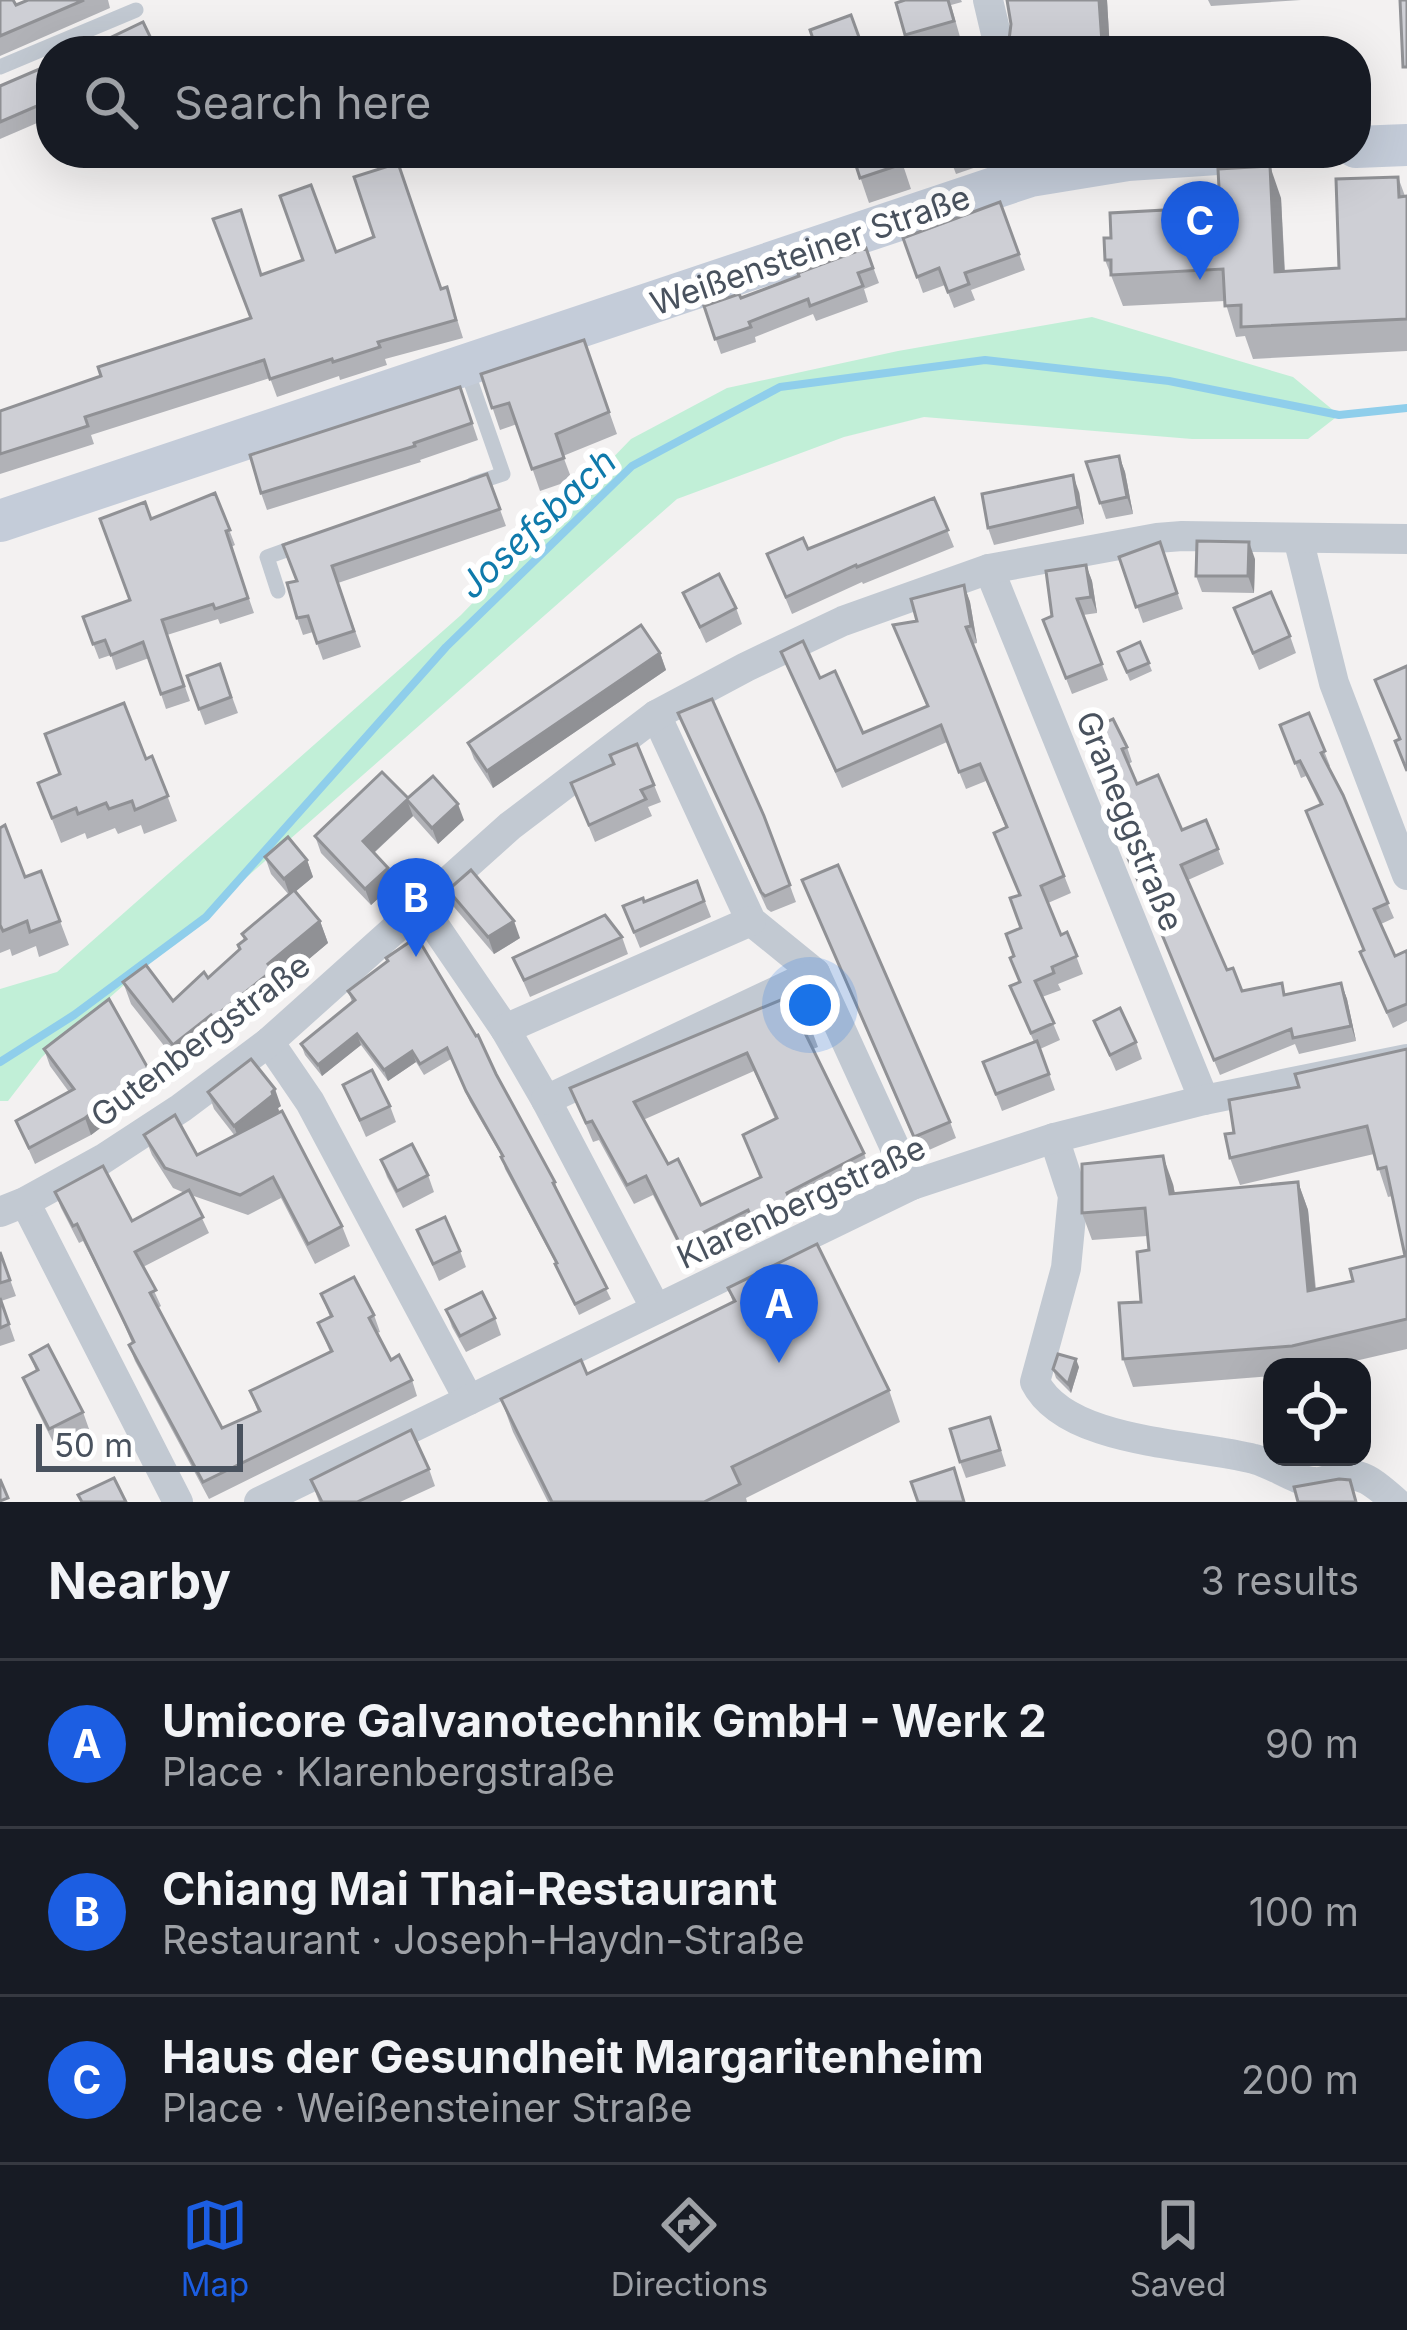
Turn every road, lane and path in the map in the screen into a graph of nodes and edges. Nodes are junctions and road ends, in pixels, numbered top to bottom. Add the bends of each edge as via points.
1 (988, 0) edge
2 (136, 10) dead end
3 (74, 36) edge
4 (996, 36) edge
5 (36, 52) edge
6 (0, 67) edge
7 (1407, 145) edge
8 (1371, 146) edge
9 (1019, 168) edge
10 (465, 365) junction
11 (460, 489) edge
12 (0, 521) edge
13 (1298, 538) junction
14 (1407, 539) edge
15 (310, 542) edge
16 (989, 568) junction
17 (278, 591) dead end
18 (656, 715) junction
19 (1407, 875) edge
20 (421, 906) junction
21 (751, 920) junction
22 (815, 973) junction
23 (505, 1029) junction
24 (269, 1042) junction
25 (1407, 1059) edge
26 (546, 1100) junction
27 (1204, 1100) junction
28 (1054, 1138) junction
29 (912, 1185) junction
30 (13, 1207) edge
31 (656, 1309) junction
32 (469, 1400) junction
33 (178, 1502) edge
34 (259, 1502) edge
35 (1396, 1502) edge

1 - 4 street
2 - 3 lane
5 - 6 lane
7 - 8 main road
9 - 10 main road, Weißensteiner Straße
10 - 11 lane via 503,474
10 - 12 main road, Weißensteiner Straße
13 - 14 street, Gutenbergstraße
13 - 16 street, Gutenbergstraße via 1157,538
13 - 19 street via 1334,683
15 - 17 lane via 266,557
16 - 18 street, Gutenbergstraße via 843,621
16 - 27 street, Graneggstraße
18 - 20 street, Gutenbergstraße
18 - 21 street
20 - 23 street
20 - 24 street, Gutenbergstraße
21 - 22 street
21 - 23 street
22 - 26 street
22 - 29 street
23 - 26 street
24 - 30 street, Gutenbergstraße via 103,1159
24 - 32 street via 310,1102
25 - 27 street, Klarenbergstraße
26 - 31 street
27 - 28 street, Klarenbergstraße
28 - 29 street, Klarenbergstraße
28 - 35 street via 1073,1196 1066,1268 1036,1382 1042,1396 1113,1434 1261,1460 1312,1483 1352,1474
29 - 31 street, Klarenbergstraße
30 - 33 street
31 - 32 street, Klarenbergstraße
32 - 34 street, Klarenbergstraße

